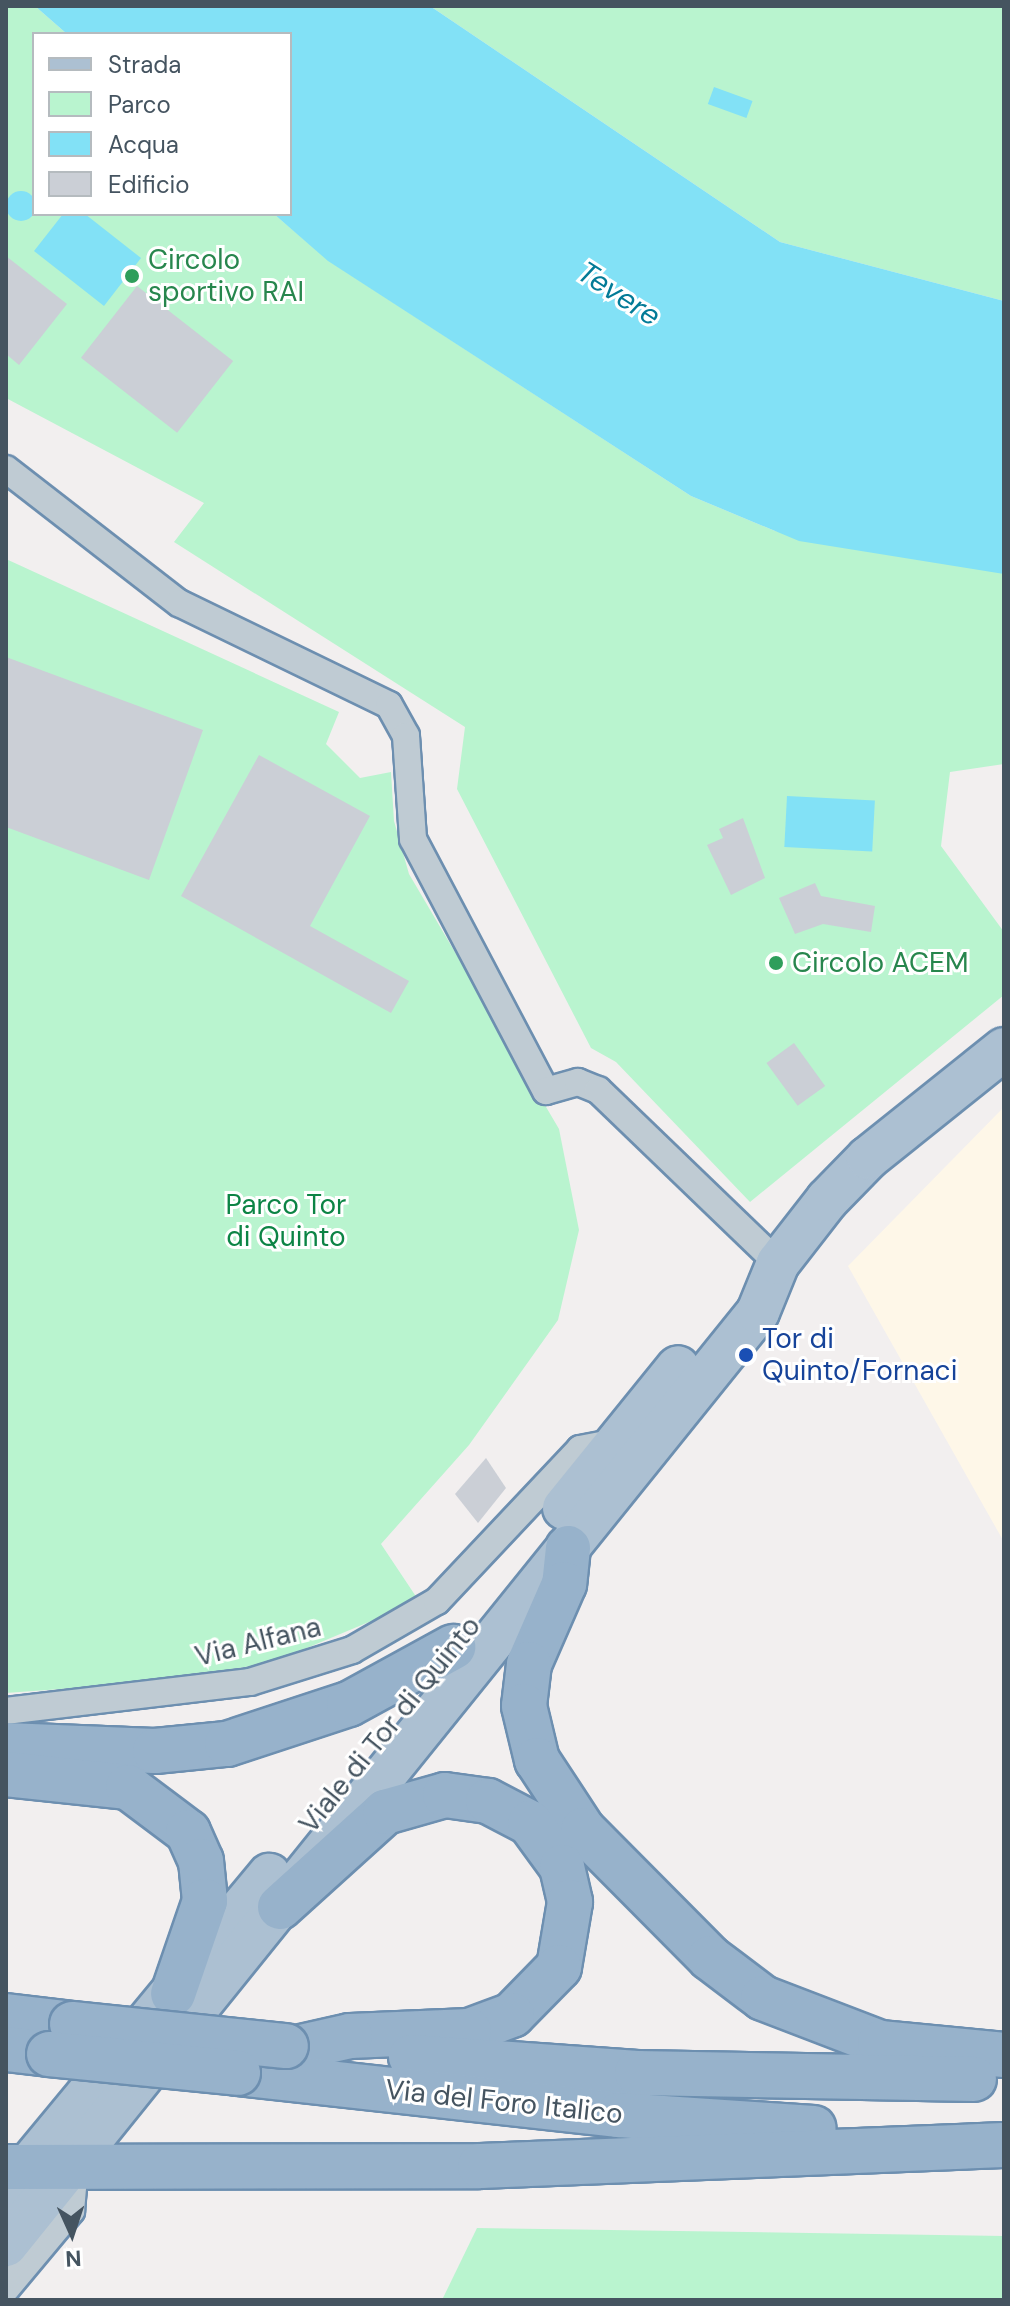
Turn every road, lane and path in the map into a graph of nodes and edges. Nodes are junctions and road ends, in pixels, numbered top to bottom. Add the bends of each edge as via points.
1 (6, 469) edge
2 (1004, 1049) edge
3 (778, 1263) junction
4 (616, 1442) junction
5 (519, 1508) junction
6 (566, 1528) junction
7 (453, 1647) junction
8 (6, 1711) edge
9 (6, 1745) edge
10 (6, 1774) edge
11 (280, 1907) junction
12 (6, 1993) edge
13 (173, 1994) junction
14 (6, 2016) edge
15 (61, 2033) junction
16 (294, 2046) junction
17 (6, 2049) edge
18 (1004, 2055) edge
19 (1004, 2079) edge
20 (512, 2085) junction
21 (1004, 2134) edge
22 (1004, 2145) edge
23 (75, 2165) junction
24 (13, 2176) edge
25 (6, 2245) edge
26 (6, 2289) edge

1 - 3 street via 190,609 383,699 406,736 410,823 423,863 546,1091 578,1082 598,1090
2 - 3 main road, Viale di Tor di Quinto via 868,1158
3 - 4 main road, Viale di Tor di Quinto via 739,1292
3 - 6 main road, Viale di Tor di Quinto via 758,1312
4 - 5 street, Via Alfana via 583,1447
4 - 6 main road, Viale di Tor di Quinto
5 - 6 street via 546,1502
5 - 8 street, Via Alfana via 437,1601 323,1662 204,1690
6 - 7 main road, Viale di Tor di Quinto
6 - 11 main road, Viale di Tor di Quinto
6 - 18 highway via 564,1584 529,1664 524,1716 537,1760 583,1830 710,1958 763,1998 880,2043
7 - 9 highway via 349,1704 227,1744 155,1751
7 - 13 main road, Viale di Tor di Quinto
10 - 13 highway via 128,1787 188,1832 201,1861 205,1901
11 - 16 highway via 385,1812 445,1795 488,1801 530,1823 562,1867 570,1902 559,1967 540,1994 504,2019 455,2033 350,2036
11 - 23 main road, Viale di Tor di Quinto
12 - 15 highway
13 - 24 main road, Viale di Tor di Quinto
14 - 15 highway, Via del Foro Italico
15 - 16 highway, Via del Foro Italico, bridge
15 - 17 highway, Via del Foro Italico
15 - 20 highway, Via del Foro Italico, bridge via 238,2073
16 - 20 highway, Via del Foro Italico
19 - 20 highway, Via del Foro Italico via 637,2073
20 - 21 highway, Via del Foro Italico via 618,2115
22 - 23 highway via 480,2166
23 - 24 highway
23 - 25 main road, Viale di Tor di Quinto
23 - 26 street via 71,2211

